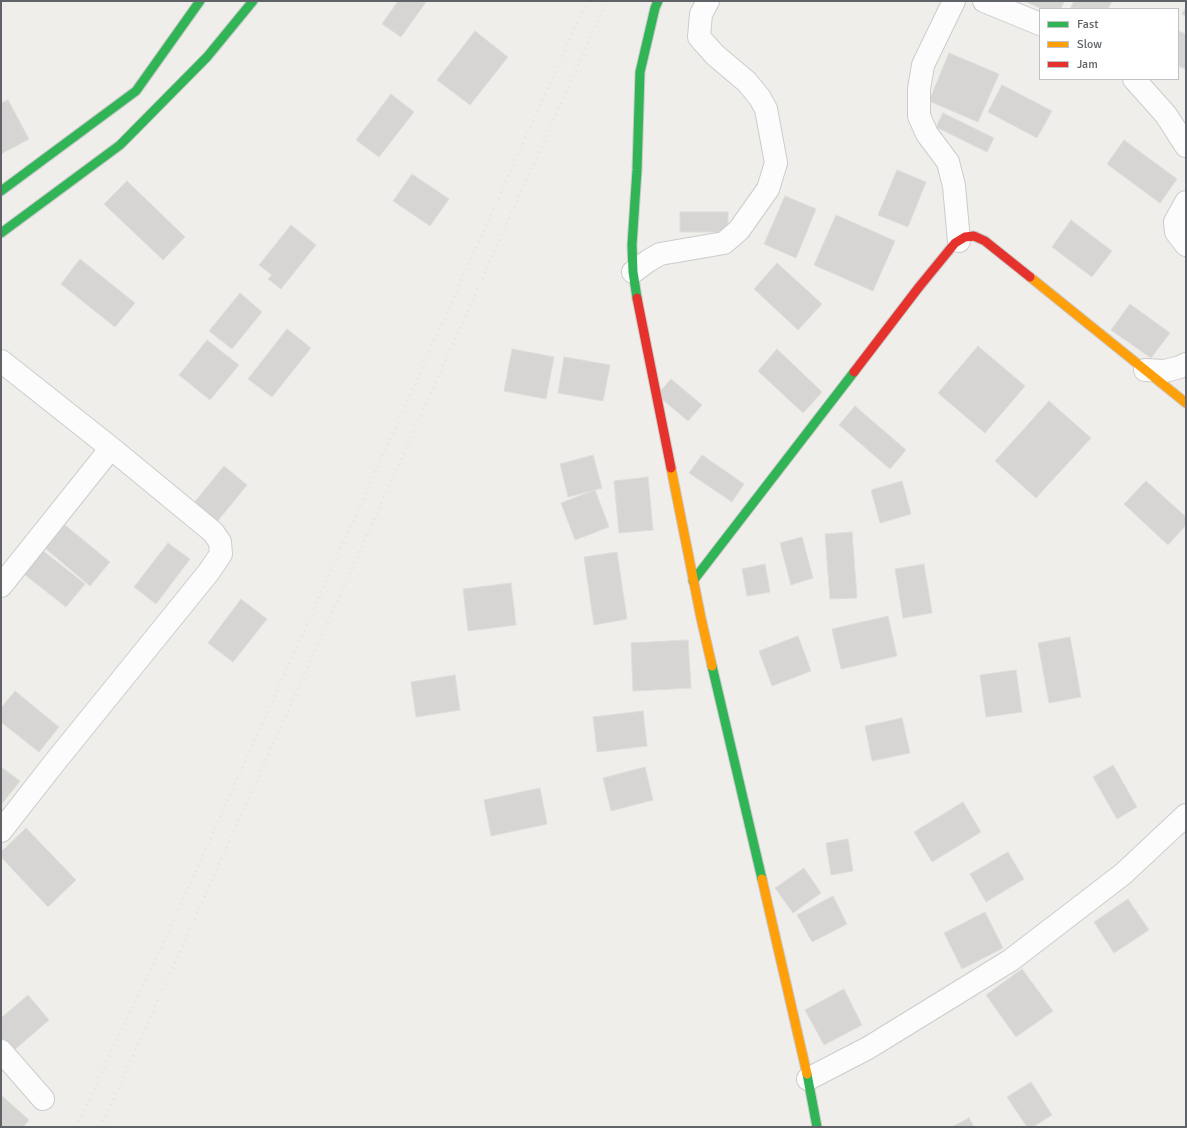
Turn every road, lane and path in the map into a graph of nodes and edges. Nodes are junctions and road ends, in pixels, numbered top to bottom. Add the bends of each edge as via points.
1 (200, 1) edge
2 (253, 1) edge
3 (658, 1) edge
4 (708, 1) edge
5 (954, 1) edge
6 (984, 1) edge
7 (1039, 24) edge
8 (1135, 80) edge
9 (1186, 146) edge
10 (1, 191) edge
11 (1186, 202) edge
12 (1, 233) edge
13 (959, 241) junction
14 (1186, 245) edge
15 (633, 272) junction
16 (1, 361) edge
17 (1186, 364) edge
18 (1145, 370) junction
19 (1186, 403) edge
20 (111, 448) junction
21 (693, 581) junction
22 (1, 586) edge
23 (1186, 815) edge
24 (1, 831) edge
25 (1, 1051) edge
26 (808, 1079) junction
27 (43, 1099) dead end
28 (817, 1127) edge

1 - 10 main road via 136,91
2 - 12 main road via 207,57 120,145
3 - 15 main road via 640,72
4 - 15 street via 701,14 699,37 715,55 747,82 760,98 766,109 776,163 768,189 740,230 724,243 660,254
5 - 13 street via 923,65 918,116 927,134 948,162 954,186
6 - 7 street
8 - 9 street via 1166,115
11 - 14 street via 1176,222 1176,232
13 - 18 main road via 964,237 974,236 985,241
13 - 21 main road via 919,287
15 - 21 main road
16 - 20 street
17 - 18 street via 1165,371
18 - 19 main road
20 - 22 street
20 - 24 street via 213,532 220,542 221,554
21 - 26 main road
23 - 26 street via 1123,874 1011,960 868,1048
25 - 27 street
26 - 28 main road

